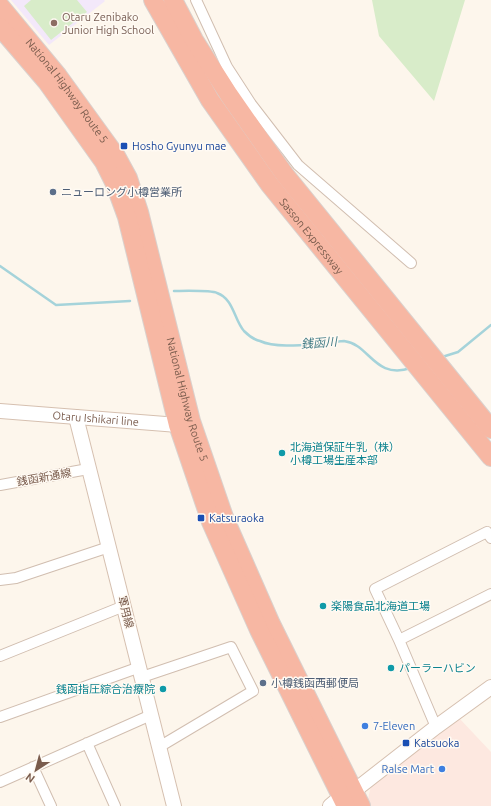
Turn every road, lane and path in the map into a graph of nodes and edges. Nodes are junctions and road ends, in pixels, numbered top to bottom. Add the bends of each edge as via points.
1 (153, 0) edge
2 (173, 0) edge
3 (196, 0) edge
4 (0, 6) edge
5 (0, 27) edge
6 (411, 263) dead end
7 (0, 411) edge
8 (76, 418) junction
9 (184, 423) junction
10 (482, 426) edge
11 (491, 457) edge
12 (88, 469) junction
13 (0, 485) edge
14 (491, 538) edge
15 (109, 547) junction
16 (0, 580) edge
17 (491, 594) edge
18 (124, 606) junction
19 (399, 640) junction
20 (0, 656) edge
21 (141, 672) junction
22 (489, 691) edge
23 (151, 715) junction
24 (0, 716) edge
25 (436, 727) junction
26 (87, 743) junction
27 (159, 747) junction
28 (33, 767) junction
29 (0, 782) edge
30 (347, 801) edge
31 (51, 806) edge
32 (115, 806) edge
33 (174, 806) edge

1 - 10 highway, Sasson Expressway via 210,100 270,185 387,330
2 - 10 highway, Sasson Expressway via 194,40 229,95 285,174 400,317
3 - 6 street via 227,67 251,104 298,165
4 - 9 highway, National Highway Route 5 via 58,76 116,156 128,178 139,212
5 - 9 highway, National Highway Route 5 via 47,82 104,162 115,184 127,217
7 - 8 street, Otaru Ishikari line
8 - 9 street, Otaru Ishikari line
8 - 12 street, 軍用線
9 - 30 highway, National Highway Route 5 via 212,522 256,623
10 - 11 highway, Sasson Expressway
12 - 13 street, 銭函新通線
12 - 15 street, 軍用線
14 - 19 street via 487,532 375,589
15 - 16 street via 16,578
15 - 18 street, 軍用線
17 - 19 street
18 - 20 street
18 - 21 street, 軍用線
19 - 25 street
21 - 23 street, 軍用線
21 - 24 street
21 - 27 street via 231,647 253,691
22 - 25 street
23 - 26 street
23 - 27 street, 軍用線
25 - 30 street
26 - 28 street
26 - 32 street
27 - 33 street, 軍用線
28 - 29 street
28 - 31 street

